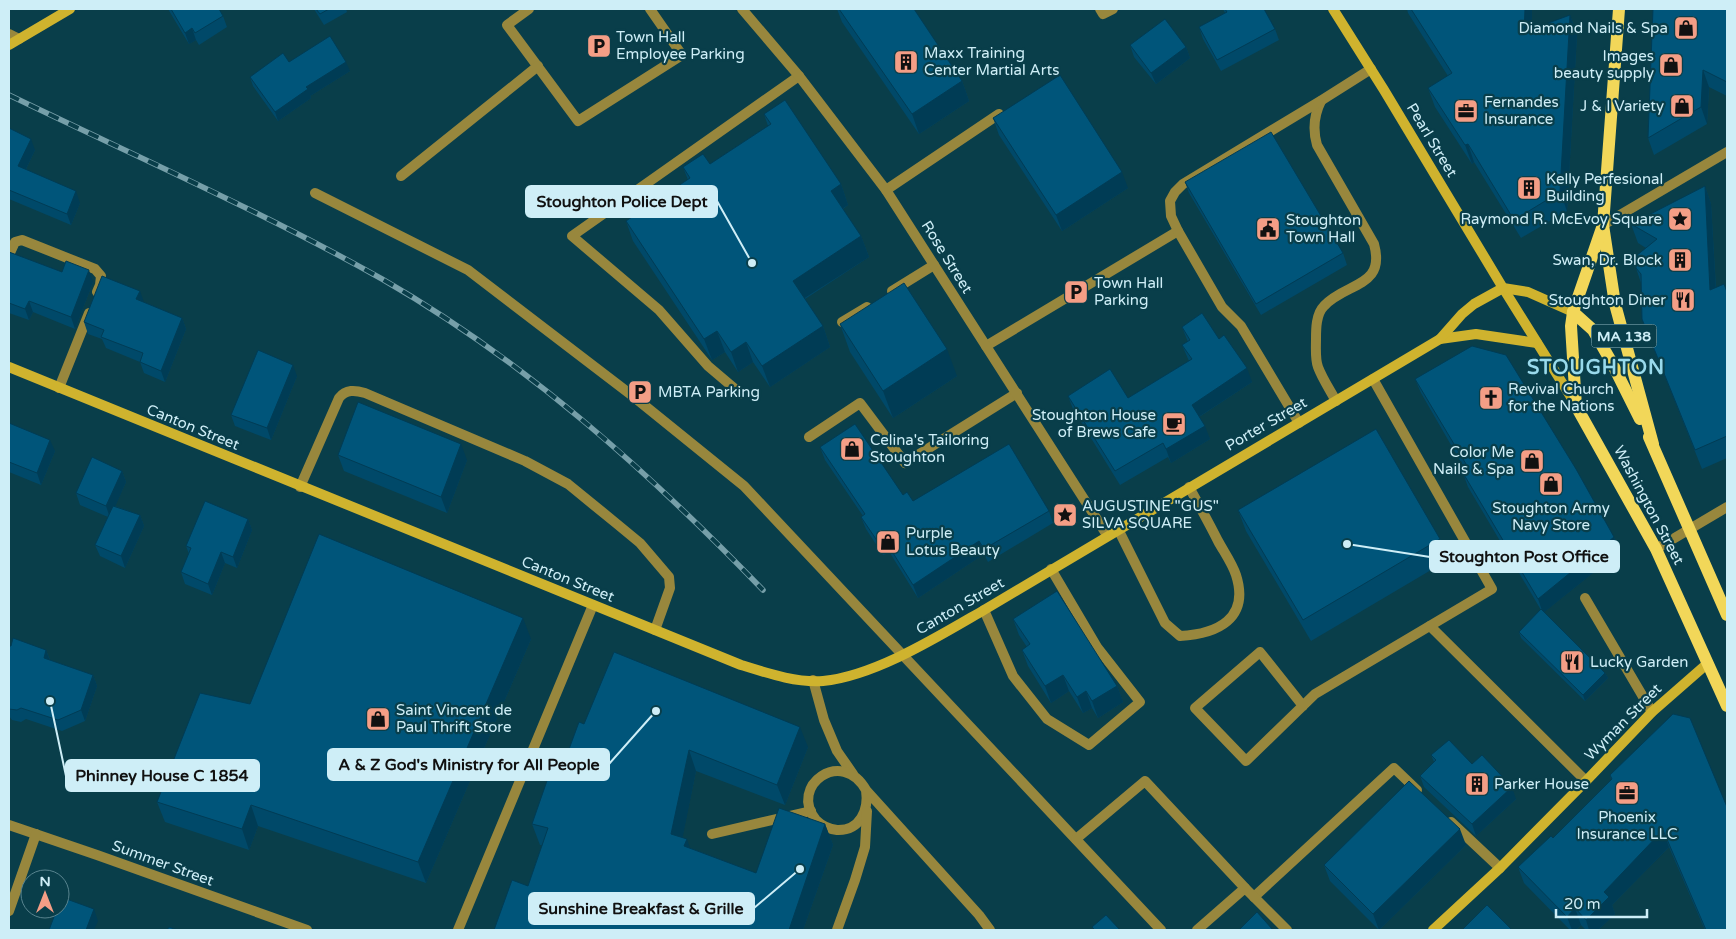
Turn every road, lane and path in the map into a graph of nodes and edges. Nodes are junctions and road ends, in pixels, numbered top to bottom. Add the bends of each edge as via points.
1 (70, 9) edge
2 (530, 9) edge
3 (650, 9) edge
4 (742, 9) edge
5 (1100, 9) edge
6 (1112, 9) edge
7 (1333, 9) edge
8 (1618, 9) edge
9 (9, 34) edge
10 (19, 39) junction
11 (9, 45) edge
12 (538, 66) junction
13 (1371, 69) junction
14 (799, 76) junction
15 (1322, 100) junction
16 (999, 114) edge
17 (1727, 152) edge
18 (401, 176) dead end
19 (886, 190) junction
20 (315, 193) dead end
21 (1603, 225) junction
22 (1178, 231) junction
23 (9, 255) edge
24 (934, 265) junction
25 (1503, 288) junction
26 (1573, 312) junction
27 (842, 322) edge
28 (1440, 339) junction
29 (1537, 343) junction
30 (986, 346) junction
31 (9, 368) edge
32 (1373, 379) junction
33 (60, 388) junction
34 (742, 394) dead end
35 (1016, 394) junction
36 (1336, 401) junction
37 (1576, 406) junction
38 (1300, 423) junction
39 (809, 437) dead end
40 (1653, 444) junction
41 (300, 487) junction
42 (1189, 487) junction
43 (1727, 507) edge
44 (1118, 529) junction
45 (1690, 529) junction
46 (1107, 535) junction
47 (1656, 548) junction
48 (1051, 569) junction
49 (1585, 598) dead end
50 (594, 605) junction
51 (984, 610) junction
52 (1727, 615) edge
53 (1430, 626) junction
54 (655, 630) junction
55 (902, 655) junction
56 (1708, 663) junction
57 (813, 680) junction
58 (1303, 706) junction
59 (1727, 706) edge
60 (1652, 712) junction
61 (854, 775) junction
62 (1586, 781) junction
63 (866, 790) junction
64 (1428, 800) edge
65 (867, 809) junction
66 (811, 811) junction
67 (1441, 813) edge
68 (9, 825) edge
69 (36, 834) junction
70 (712, 834) dead end
71 (1076, 840) junction
72 (1500, 868) junction
73 (1245, 888) junction
74 (1254, 897) junction
75 (9, 911) edge
76 (307, 930) edge
77 (458, 930) edge
78 (837, 930) edge
79 (990, 930) edge
80 (1161, 930) edge
81 (1197, 930) edge
82 (1287, 930) edge
83 (1433, 930) edge

1 - 10 main road
2 - 12 street via 507,25
3 - 12 street via 682,55 578,121
4 - 14 street, Rose Street
5 - 6 street via 1104,14
7 - 13 main road, Pearl Street
8 - 21 main road, Washington Street / MA 138
9 - 10 street
10 - 11 main road
12 - 18 street
13 - 15 street
13 - 25 main road, Pearl Street
14 - 19 street, Rose Street
14 - 34 street via 572,236 659,310 708,366
15 - 22 street via 1183,184 1170,201 1171,216
15 - 36 street via 1315,119 1315,139 1374,244 1377,258 1377,266 1369,278 1330,301 1319,316 1316,334 1318,366
16 - 19 street
17 - 21 street
19 - 24 street, Rose Street
20 - 55 street via 468,270 634,398 744,486
21 - 26 main road, Washington Street / MA 138
21 - 40 main road, Washington Street / MA 138 via 1615,304
22 - 30 street
22 - 38 street via 1222,307 1241,326
23 - 33 street via 15,242 22,240 95,269 101,276
24 - 27 street
24 - 30 street, Rose Street
25 - 26 main road, MA 138 via 1528,292
25 - 28 main road, Porter Street via 1474,304
25 - 29 main road, Pearl Street / MA 138
26 - 37 main road, Washington Street / MA 138
26 - 40 main road, Washington Street / MA 138 via 1593,330
28 - 29 main road, Porter Street via 1476,334
28 - 32 main road, Porter Street
29 - 37 main road, Pearl Street / MA 138
30 - 35 street, Rose Street
31 - 33 main road, Canton Street
32 - 36 main road, Porter Street
32 - 53 street via 1492,589
33 - 41 main road, Canton Street
35 - 39 street via 904,463 860,402
35 - 46 street, Rose Street
36 - 38 main road, Porter Street
37 - 47 main road, Washington Street / MA 138
38 - 42 main road, Porter Street
40 - 45 main road, Washington Street / MA 138
41 - 50 main road, Canton Street
41 - 54 street via 339,398 349,391 365,394 525,461 568,484 618,524 669,577 670,588
42 - 44 main road, Porter Street
42 - 44 street via 1236,574 1239,591 1236,608 1229,620 1217,629 1180,636 1165,622
43 - 45 street, Washington Street
44 - 46 main road, Porter Street
45 - 47 street
45 - 52 main road, Washington Street / MA 138
46 - 48 main road, Canton Street
47 - 56 main road, Washington Street / MA 138
48 - 51 main road, Canton Street
48 - 51 street via 1097,647 1140,702 1089,745 1047,719 1013,676
49 - 60 street
50 - 54 main road, Canton Street
50 - 77 street
51 - 55 main road, Canton Street
53 - 58 street via 1315,694
53 - 62 street
54 - 57 main road, Canton Street via 763,672
55 - 57 main road, Canton Street via 848,677
55 - 71 street
56 - 59 main road, Washington Street / MA 138
56 - 60 main road, Wyman Street
57 - 61 street via 837,751
58 - 58 street via 1246,762 1195,708 1260,652
60 - 62 main road, Wyman Street
61 - 63 street
61 - 66 street via 835,770 825,773 812,787 809,796
62 - 72 main road, Wyman Street
63 - 65 street
63 - 79 street
64 - 74 street via 1394,768
65 - 66 street via 855,825 836,830 818,822
65 - 78 street via 865,846
66 - 70 street
67 - 72 street
68 - 69 street, Summer Street
69 - 75 street
69 - 76 street, Summer Street
71 - 73 street via 1145,781
71 - 80 street
72 - 83 main road, Wyman Street
73 - 74 street
73 - 81 street
74 - 82 street

